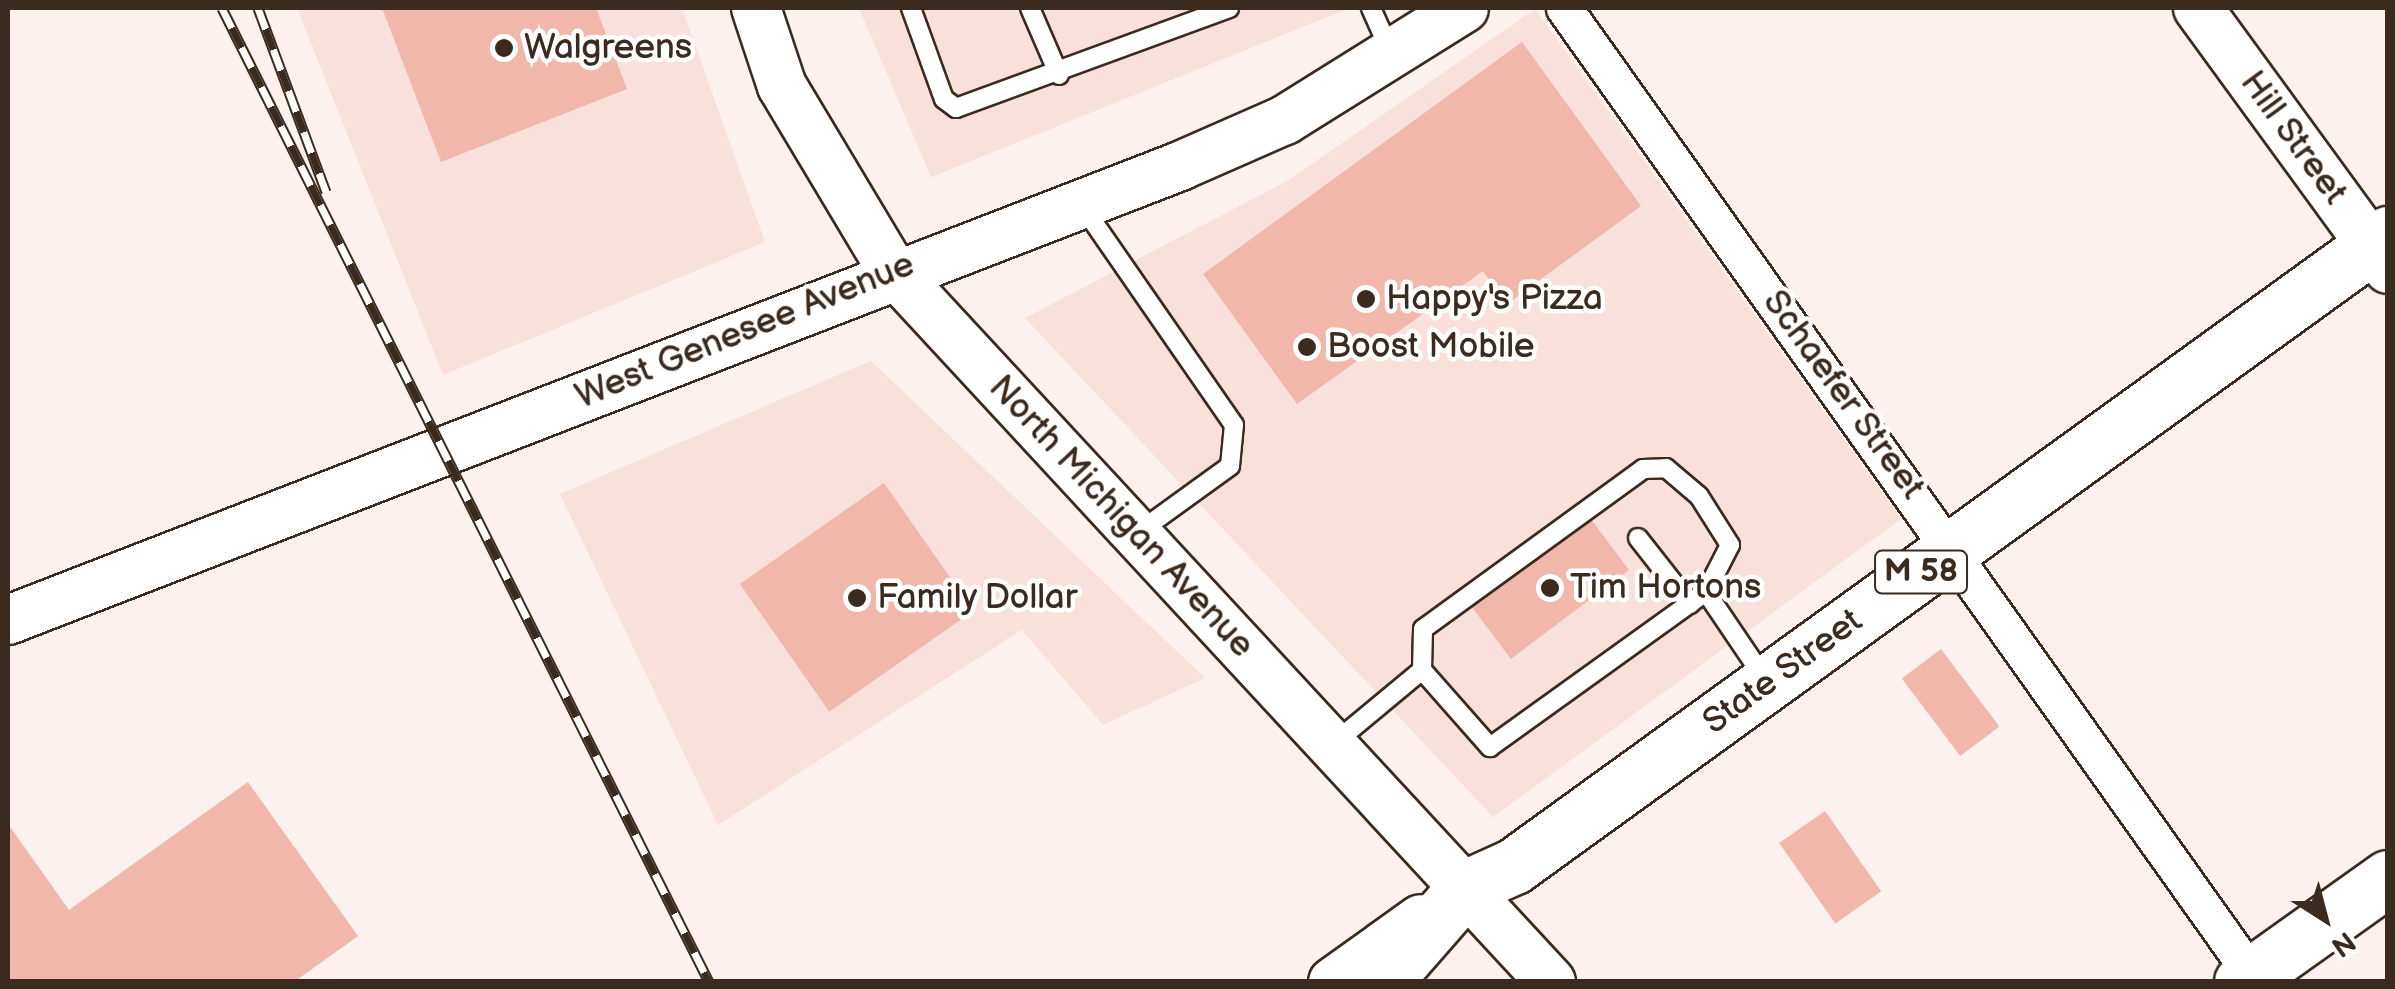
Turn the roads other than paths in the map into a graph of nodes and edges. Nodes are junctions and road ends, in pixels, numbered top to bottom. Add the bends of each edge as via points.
1 (756, 8) edge
2 (911, 8) edge
3 (1030, 8) edge
4 (1229, 8) edge
5 (1371, 8) edge
6 (1464, 8) edge
7 (1564, 8) edge
8 (2198, 8) edge
9 (1393, 57) junction
10 (1059, 75) junction
11 (1080, 202) junction
12 (2382, 250) edge
13 (892, 270) junction
14 (1136, 534) junction
15 (1638, 538) dead end
16 (1953, 548) junction
17 (1706, 592) junction
18 (1690, 604) junction
19 (8, 620) edge
20 (1422, 670) junction
21 (1768, 684) junction
22 (1332, 744) junction
23 (2388, 878) edge
24 (1465, 888) junction
25 (2251, 979) edge
26 (1332, 982) edge
27 (1383, 982) edge
28 (1551, 982) edge

1 - 13 main road, North Michigan Avenue via 782,86
2 - 10 lane via 944,99 956,108
3 - 10 lane
4 - 10 lane
5 - 9 lane
6 - 9 main road, West Genesee Avenue
7 - 16 street, Schaefer Street
8 - 12 main road, Hill Street
9 - 11 main road, West Genesee Avenue via 1285,120
11 - 13 main road, West Genesee Avenue
11 - 14 lane via 1234,425 1230,466
12 - 16 main road, State Street / M 58
13 - 14 main road, North Michigan Avenue
13 - 19 main road, West Genesee Avenue
14 - 22 main road, North Michigan Avenue
15 - 18 lane
16 - 21 main road, State Street / M 58
16 - 25 street, Schaefer Street
17 - 18 lane
17 - 20 lane via 1730,546 1699,496 1666,468 1643,469 1423,629
17 - 21 lane
18 - 20 lane via 1490,747
20 - 22 lane
21 - 24 main road, State Street / M 58 via 1514,866
22 - 24 main road, North Michigan Avenue
23 - 25 main road
24 - 26 main road
24 - 27 main road
24 - 28 main road, North Michigan Avenue

